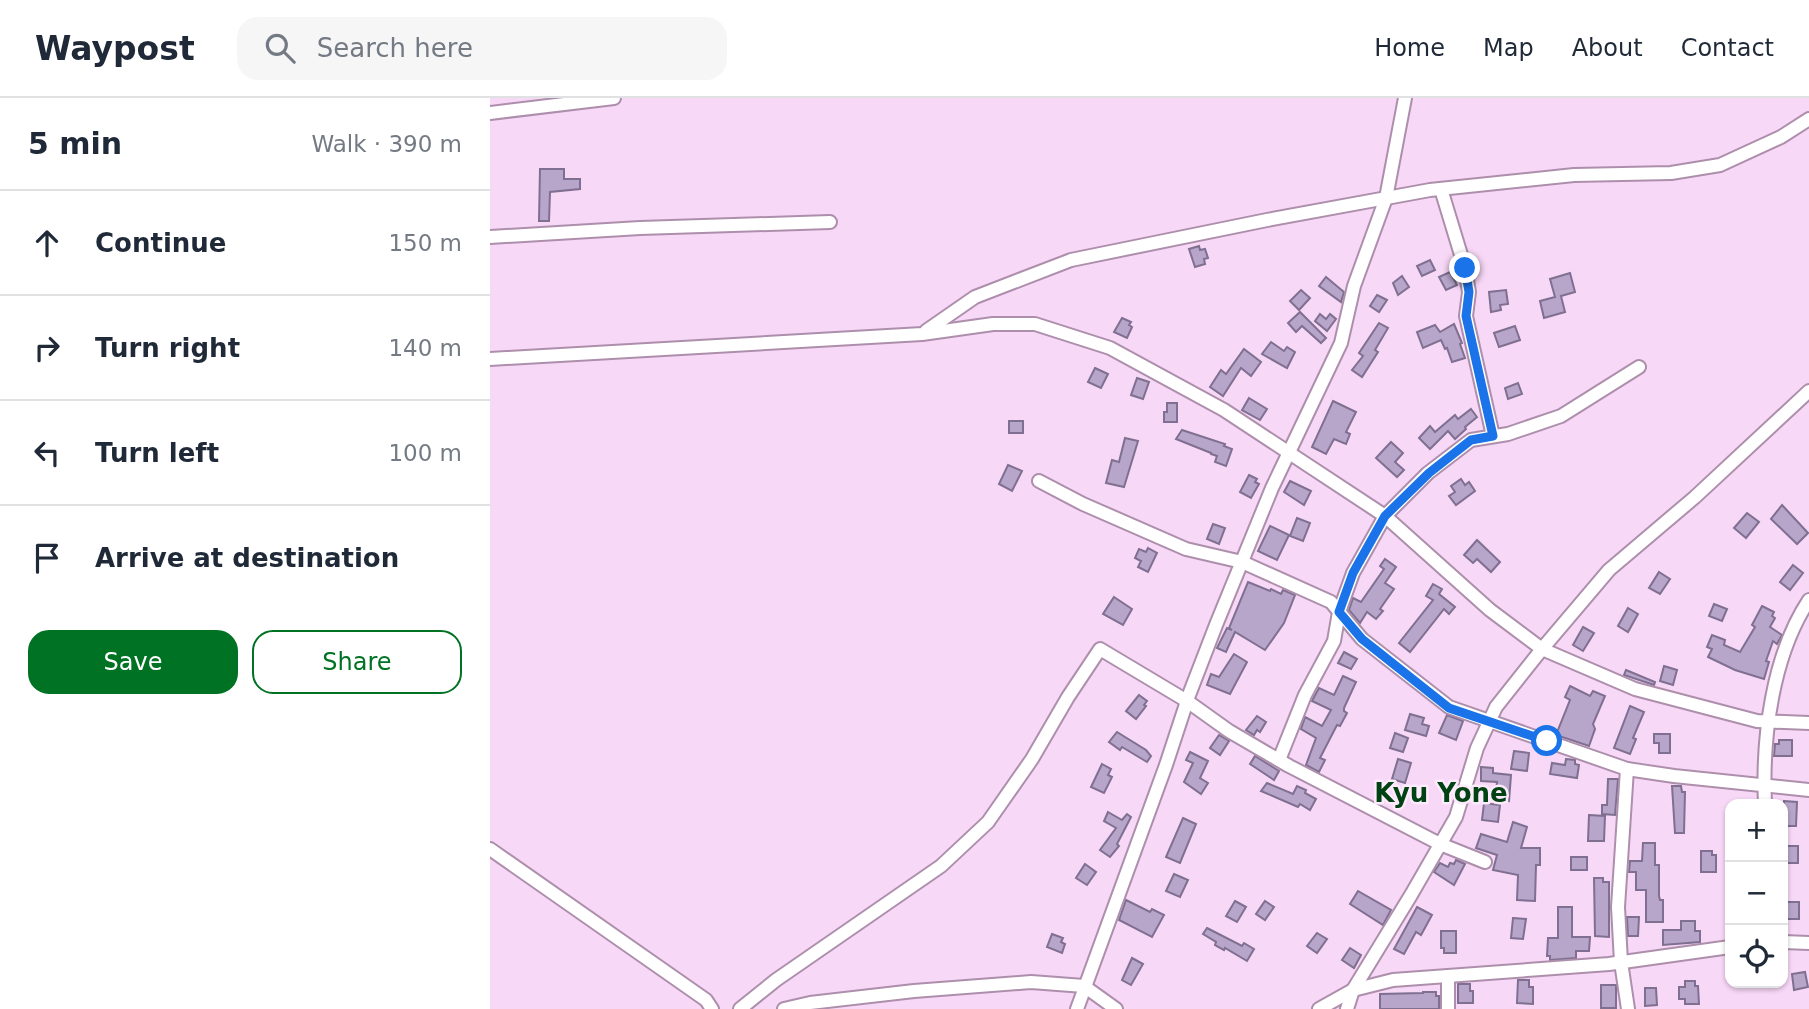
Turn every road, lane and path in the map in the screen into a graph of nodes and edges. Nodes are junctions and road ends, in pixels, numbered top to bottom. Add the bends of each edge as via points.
1 (614, 98) edge
2 (1405, 98) edge
3 (490, 113) edge
4 (1809, 119) edge
5 (1441, 189) junction
6 (1386, 198) junction
7 (830, 222) dead end
8 (490, 237) edge
9 (922, 334) junction
10 (490, 359) edge
11 (1639, 367) dead end
12 (1809, 391) edge
13 (1493, 436) junction
14 (1289, 453) junction
15 (1039, 481) dead end
16 (1385, 516) junction
17 (1242, 562) junction
18 (1809, 600) edge
19 (1339, 612) junction
20 (1542, 649) junction
21 (1186, 701) junction
22 (1769, 721) junction
23 (1489, 723) junction
24 (1809, 723) edge
25 (1279, 760) junction
26 (1627, 769) junction
27 (1764, 784) junction
28 (1809, 790) edge
29 (1765, 799) edge
30 (1440, 844) junction
31 (490, 849) edge
32 (1485, 862) dead end
33 (1788, 942) edge
34 (1809, 943) edge
35 (1725, 948) edge
36 (1621, 962) junction
37 (1448, 976) junction
38 (1084, 986) junction
39 (1353, 990) junction
40 (712, 1009) edge
41 (740, 1009) edge
42 (784, 1009) edge
43 (1077, 1009) edge
44 (1116, 1009) edge
45 (1319, 1009) edge
46 (1347, 1009) edge
47 (1448, 1009) edge
48 (1628, 1009) edge

1 - 3 street
2 - 6 street
4 - 5 street via 1720,165 1671,173 1574,175
5 - 6 street
5 - 13 street via 1465,268 1466,316
6 - 9 street via 1071,260 975,297
6 - 14 street via 1354,286 1341,343
7 - 8 street
9 - 10 street
9 - 14 street via 993,324 1035,324 1110,348 1224,410
11 - 13 street via 1561,416
12 - 20 street via 1609,570
13 - 16 street via 1471,440
14 - 16 street
14 - 17 street
15 - 17 street via 1186,549
16 - 19 street via 1353,573
16 - 20 street via 1490,610
17 - 19 street via 1331,602
17 - 21 street
18 - 22 street via 1784,648
19 - 23 street via 1362,639 1449,708
19 - 25 street via 1334,641 1305,695
20 - 22 street via 1635,689
20 - 23 street
21 - 25 street
21 - 38 street
21 - 41 street via 1100,649 988,822 941,866
22 - 24 street
22 - 27 street
23 - 26 street
23 - 30 street via 1456,817
25 - 30 street
26 - 27 street
26 - 36 street via 1618,907
27 - 28 street
27 - 29 street
30 - 32 street
30 - 39 street
31 - 40 street via 706,1000
33 - 34 street
35 - 36 street
36 - 37 street
36 - 48 street
37 - 39 street via 1393,980
37 - 47 street
38 - 42 street via 1031,982
38 - 43 street
38 - 44 street
39 - 45 street
39 - 46 street

